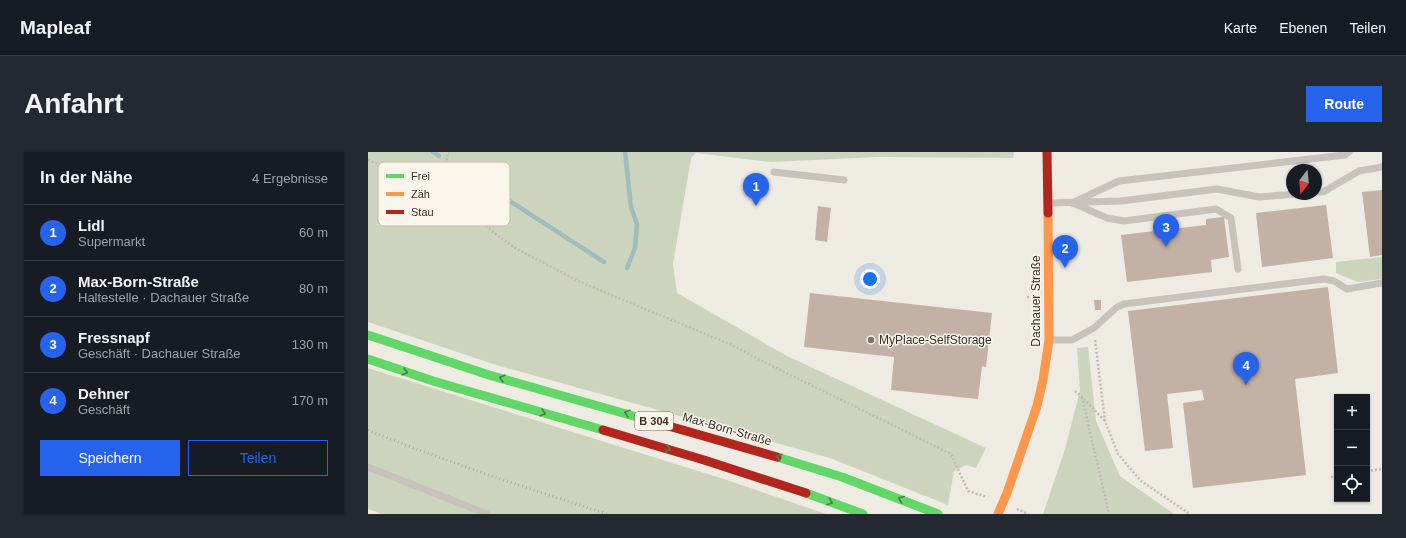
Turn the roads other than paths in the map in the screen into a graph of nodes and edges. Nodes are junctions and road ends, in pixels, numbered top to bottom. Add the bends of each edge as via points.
1 (1047, 152) edge
2 (1349, 152) edge
3 (1382, 168) edge
4 (774, 172) dead end
5 (844, 180) dead end
6 (1322, 192) edge
7 (1286, 195) edge
8 (1047, 203) junction
9 (1072, 203) junction
10 (1238, 269) dead end
11 (1382, 283) edge
12 (368, 335) edge
13 (1049, 340) junction
14 (368, 359) edge
15 (368, 467) edge
16 (487, 514) edge
17 (863, 514) edge
18 (938, 514) edge
19 (998, 514) edge

1 - 8 main road, Dachauer Straße
2 - 9 lane via 1338,156 1119,181
3 - 6 lane via 1359,170
4 - 5 lane
7 - 9 lane via 1259,197 1217,189 1121,201
8 - 9 lane
8 - 13 main road, Dachauer Straße
9 - 10 lane via 1107,218 1124,222 1216,209 1231,218
11 - 13 lane via 1347,289 1334,281 1324,279 1124,304 1117,307 1094,328 1072,340
18 -> 12 main road, Max-Born-Straße / B 304 via 842,477 490,375
13 - 19 main road, Dachauer Straße via 1038,406
14 -> 17 main road, B 304 via 483,396 729,467
15 - 16 lane

